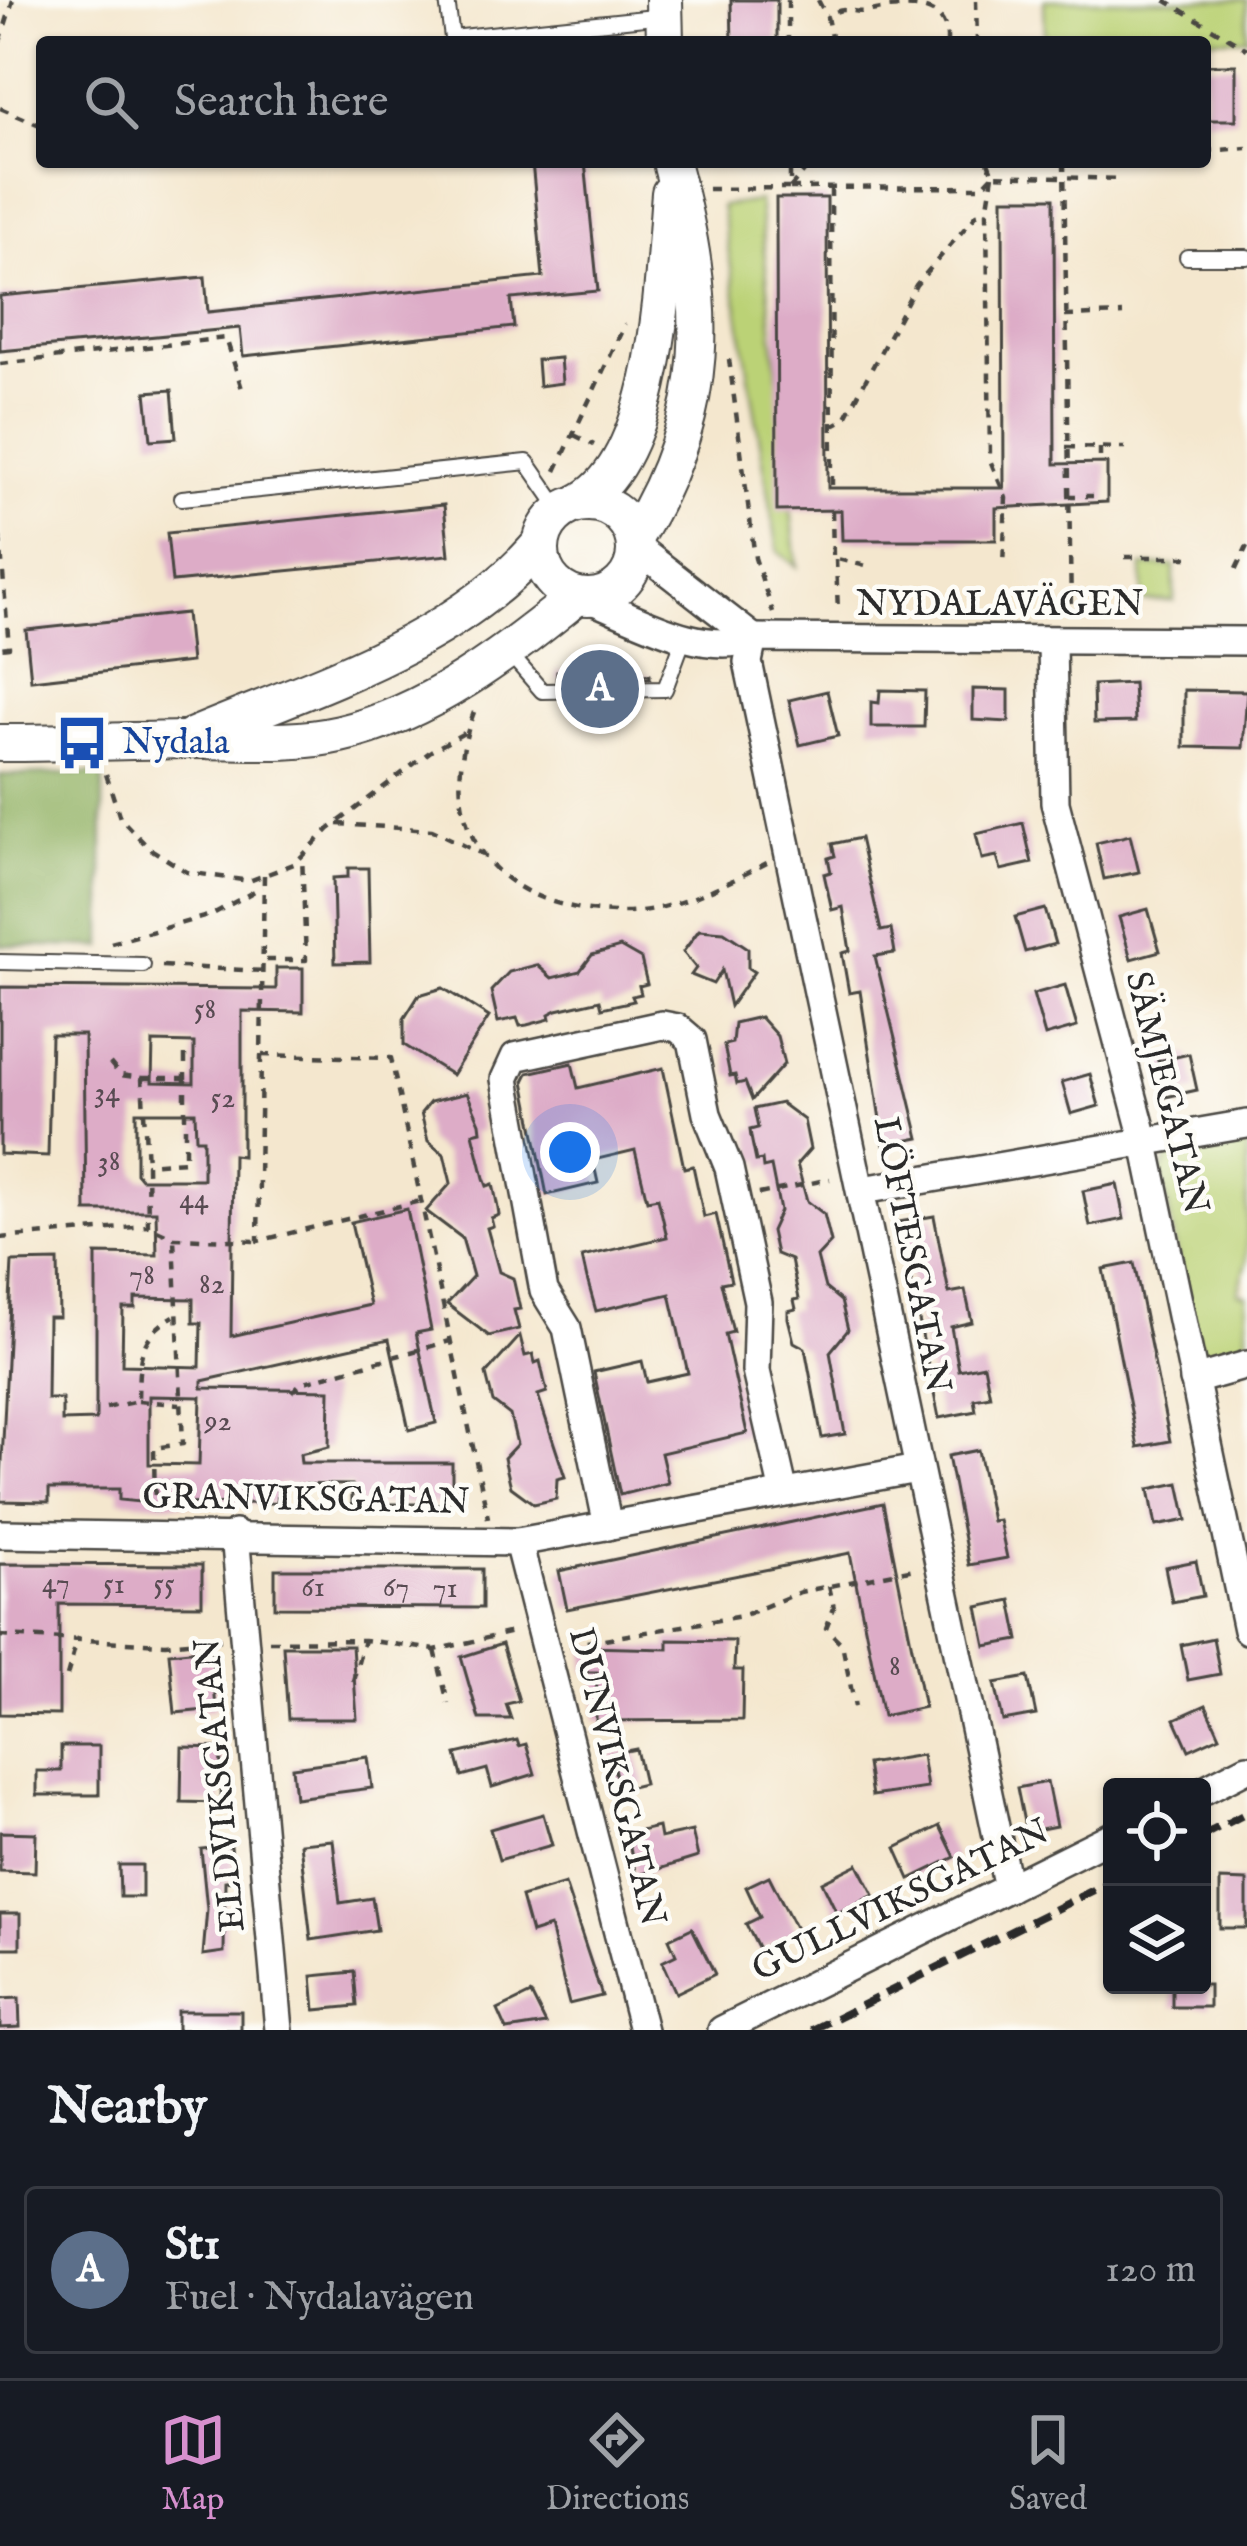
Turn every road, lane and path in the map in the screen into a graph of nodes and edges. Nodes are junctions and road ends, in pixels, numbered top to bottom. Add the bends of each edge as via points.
1 (13, 0) edge
2 (447, 0) edge
3 (788, 0) edge
4 (818, 0) edge
5 (976, 0) edge
6 (1165, 0) edge
7 (827, 17) junction
8 (664, 19) edge
9 (452, 36) edge
10 (474, 36) edge
11 (788, 36) edge
12 (831, 36) edge
13 (947, 36) edge
14 (977, 36) edge
15 (0, 42) edge
16 (1247, 49) edge
17 (0, 108) edge
18 (36, 123) edge
19 (1247, 148) edge
20 (1211, 151) edge
21 (683, 168) edge
22 (790, 168) edge
23 (807, 168) edge
24 (990, 168) edge
25 (1064, 168) edge
26 (993, 175) junction
27 (1063, 177) junction
28 (1121, 179) dead end
29 (790, 188) junction
30 (832, 188) junction
31 (987, 212) junction
32 (1187, 257) dead end
33 (1247, 257) edge
34 (628, 308) dead end
35 (1123, 314) dead end
36 (1065, 316) junction
37 (728, 350) dead end
38 (0, 364) edge
39 (243, 392) dead end
40 (832, 426) junction
41 (1066, 447) junction
42 (1100, 448) junction
43 (1125, 448) dead end
44 (1100, 464) dead end
45 (832, 488) dead end
46 (1066, 496) junction
47 (1093, 496) dead end
48 (182, 498) dead end
49 (562, 500) junction
50 (832, 511) dead end
51 (0, 537) edge
52 (635, 542) junction
53 (541, 543) junction
54 (1247, 547) edge
55 (1125, 557) dead end
56 (1191, 557) dead end
57 (836, 559) junction
58 (866, 566) dead end
59 (1003, 566) dead end
60 (1236, 569) dead end
61 (582, 597) junction
62 (1071, 613) dead end
63 (838, 615) dead end
64 (763, 625) junction
65 (685, 635) junction
66 (1247, 641) edge
67 (1052, 642) junction
68 (0, 648) edge
69 (507, 651) junction
70 (474, 711) dead end
71 (466, 732) junction
72 (184, 740) junction
73 (0, 742) edge
74 (124, 768) dead end
75 (336, 824) junction
76 (790, 853) junction
77 (482, 854) junction
78 (302, 855) junction
79 (264, 875) junction
80 (264, 886) junction
81 (264, 960) junction
82 (0, 962) edge
83 (91, 964) junction
84 (143, 965) joint
85 (264, 971) junction
86 (185, 1054) dead end
87 (262, 1055) junction
88 (110, 1064) dead end
89 (142, 1078) junction
90 (185, 1078) junction
91 (1247, 1124) edge
92 (1144, 1139) junction
93 (148, 1164) junction
94 (861, 1182) junction
95 (736, 1198) junction
96 (420, 1201) junction
97 (148, 1226) junction
98 (0, 1238) edge
99 (174, 1238) junction
100 (258, 1241) junction
101 (174, 1316) junction
102 (450, 1341) junction
103 (1247, 1365) edge
104 (1194, 1380) junction
105 (292, 1392) dead end
106 (138, 1401) junction
107 (183, 1404) junction
108 (106, 1408) dead end
109 (917, 1469) junction
110 (784, 1493) junction
111 (608, 1526) junction
112 (0, 1534) edge
113 (155, 1534) junction
114 (235, 1534) junction
115 (505, 1540) junction
116 (938, 1564) junction
117 (829, 1586) junction
118 (1247, 1630) edge
119 (542, 1635) junction
120 (0, 1636) edge
121 (78, 1637) junction
122 (245, 1639) junction
123 (364, 1640) junction
124 (435, 1650) junction
125 (68, 1676) dead end
126 (353, 1681) dead end
127 (448, 1703) dead end
128 (855, 1707) dead end
129 (1247, 1768) edge
130 (1211, 1786) edge
131 (1103, 1840) edge
132 (1008, 1888) junction
133 (279, 2030) edge
134 (643, 2030) edge
135 (722, 2030) edge

1 - 15 path
2 - 9 lane
3 - 11 path
4 - 7 path
5 - 14 path
6 - 16 path
7 - 12 path
7 - 13 path via 844,7 868,13 919,2 937,8
8 - 10 lane
17 - 18 path
19 - 20 path
21 - 29 path via 706,189
21 - 49 street via 662,303 624,459 607,485
21 - 52 street via 697,386 667,479
22 - 29 path
23 - 29 path
24 - 26 path
25 - 27 path
26 - 27 path
26 - 30 path via 982,187
26 - 31 path
27 - 28 path
27 - 36 path
29 - 30 path
30 - 40 path
31 - 40 path via 916,285 845,419
31 - 59 path via 990,460 1006,498
32 - 33 lane
34 - 49 path
35 - 36 path
36 - 41 path
37 - 64 path
38 - 39 path via 226,338
40 - 45 path
41 - 42 path
41 - 46 path
42 - 43 path
42 - 44 path
46 - 47 path
46 - 62 path
48 - 49 lane via 527,462
49 - 52 street via 612,509
49 - 53 street
50 - 57 path
51 - 68 path via 9,647
52 - 61 street via 628,577 603,596
52 - 64 street
53 - 61 street via 549,577
53 - 72 street via 516,573 430,630
54 - 60 path
55 - 56 path
57 - 58 path
57 - 63 path
61 - 65 street, NYDALAVÄGEN
61 - 69 street
64 - 65 street, NYDALAVÄGEN via 736,644
64 - 67 street, NYDALAVÄGEN
64 - 76 street, LÖFTESGATAN via 748,662
65 - 69 lane via 671,681 656,692 542,691
66 - 67 street, NYDALAVÄGEN
67 - 92 street, SÄMJEGATAN via 1054,803
69 - 72 street via 413,706 342,734 260,745
70 - 71 path
71 - 75 path
71 - 77 path via 458,792
72 - 73 street
74 - 79 path via 103,767 120,818 149,848 204,877
75 - 77 path via 432,830
75 - 78 path
76 - 77 path via 678,903 631,912 523,893
76 - 94 street, LÖFTESGATAN
78 - 79 path
78 - 81 path via 306,960
79 - 80 path
80 - 81 path
80 - 83 path via 211,915 132,933
81 - 85 path
82 - 83 lane
83 - 84 lane
84 - 85 path
85 - 87 path
86 - 90 path
87 - 96 path via 391,1058
87 - 100 path
88 - 89 path via 120,1075
89 - 90 path
89 - 93 path
90 - 93 path via 185,1161
91 - 92 street
92 - 94 street
92 - 104 street, SÄMJEGATAN
93 - 97 path
94 - 95 path
94 - 109 street, LÖFTESGATAN
95 - 110 street via 758,1302 756,1371
95 - 111 street via 706,1114 692,1040 678,1028 662,1025 508,1064 544,1292 568,1328
96 - 100 path
96 - 102 path
97 - 98 path
97 - 99 path
99 - 100 path
99 - 101 path
101 - 106 path via 140,1348
101 - 107 path
102 - 105 path
102 - 115 path
103 - 104 street
104 - 118 street, SÄMJEGATAN
106 - 107 path
106 - 108 path
107 - 113 path via 183,1444 154,1448
109 - 110 street, GRANVIKSGATAN
109 - 116 street, LÖFTESGATAN
110 - 111 street, GRANVIKSGATAN
111 - 115 street, GRANVIKSGATAN
112 - 113 street, GRANVIKSGATAN
113 - 114 street, GRANVIKSGATAN
114 - 115 street, GRANVIKSGATAN
114 - 122 street, ELDVIKSGATAN
115 - 119 street, DUNVIKSGATAN
116 - 117 path
116 - 132 street, LÖFTESGATAN
117 - 119 path via 742,1616
117 - 128 path via 834,1608 826,1628 842,1644
119 - 124 path
119 - 134 street, DUNVIKSGATAN
120 - 121 path
121 - 122 path
121 - 125 path
122 - 123 path
122 - 133 street, ELDVIKSGATAN
123 - 124 path
123 - 126 path
124 - 127 path
129 - 130 street
131 - 132 street, GULLVIKSGATAN
132 - 135 street, GULLVIKSGATAN

